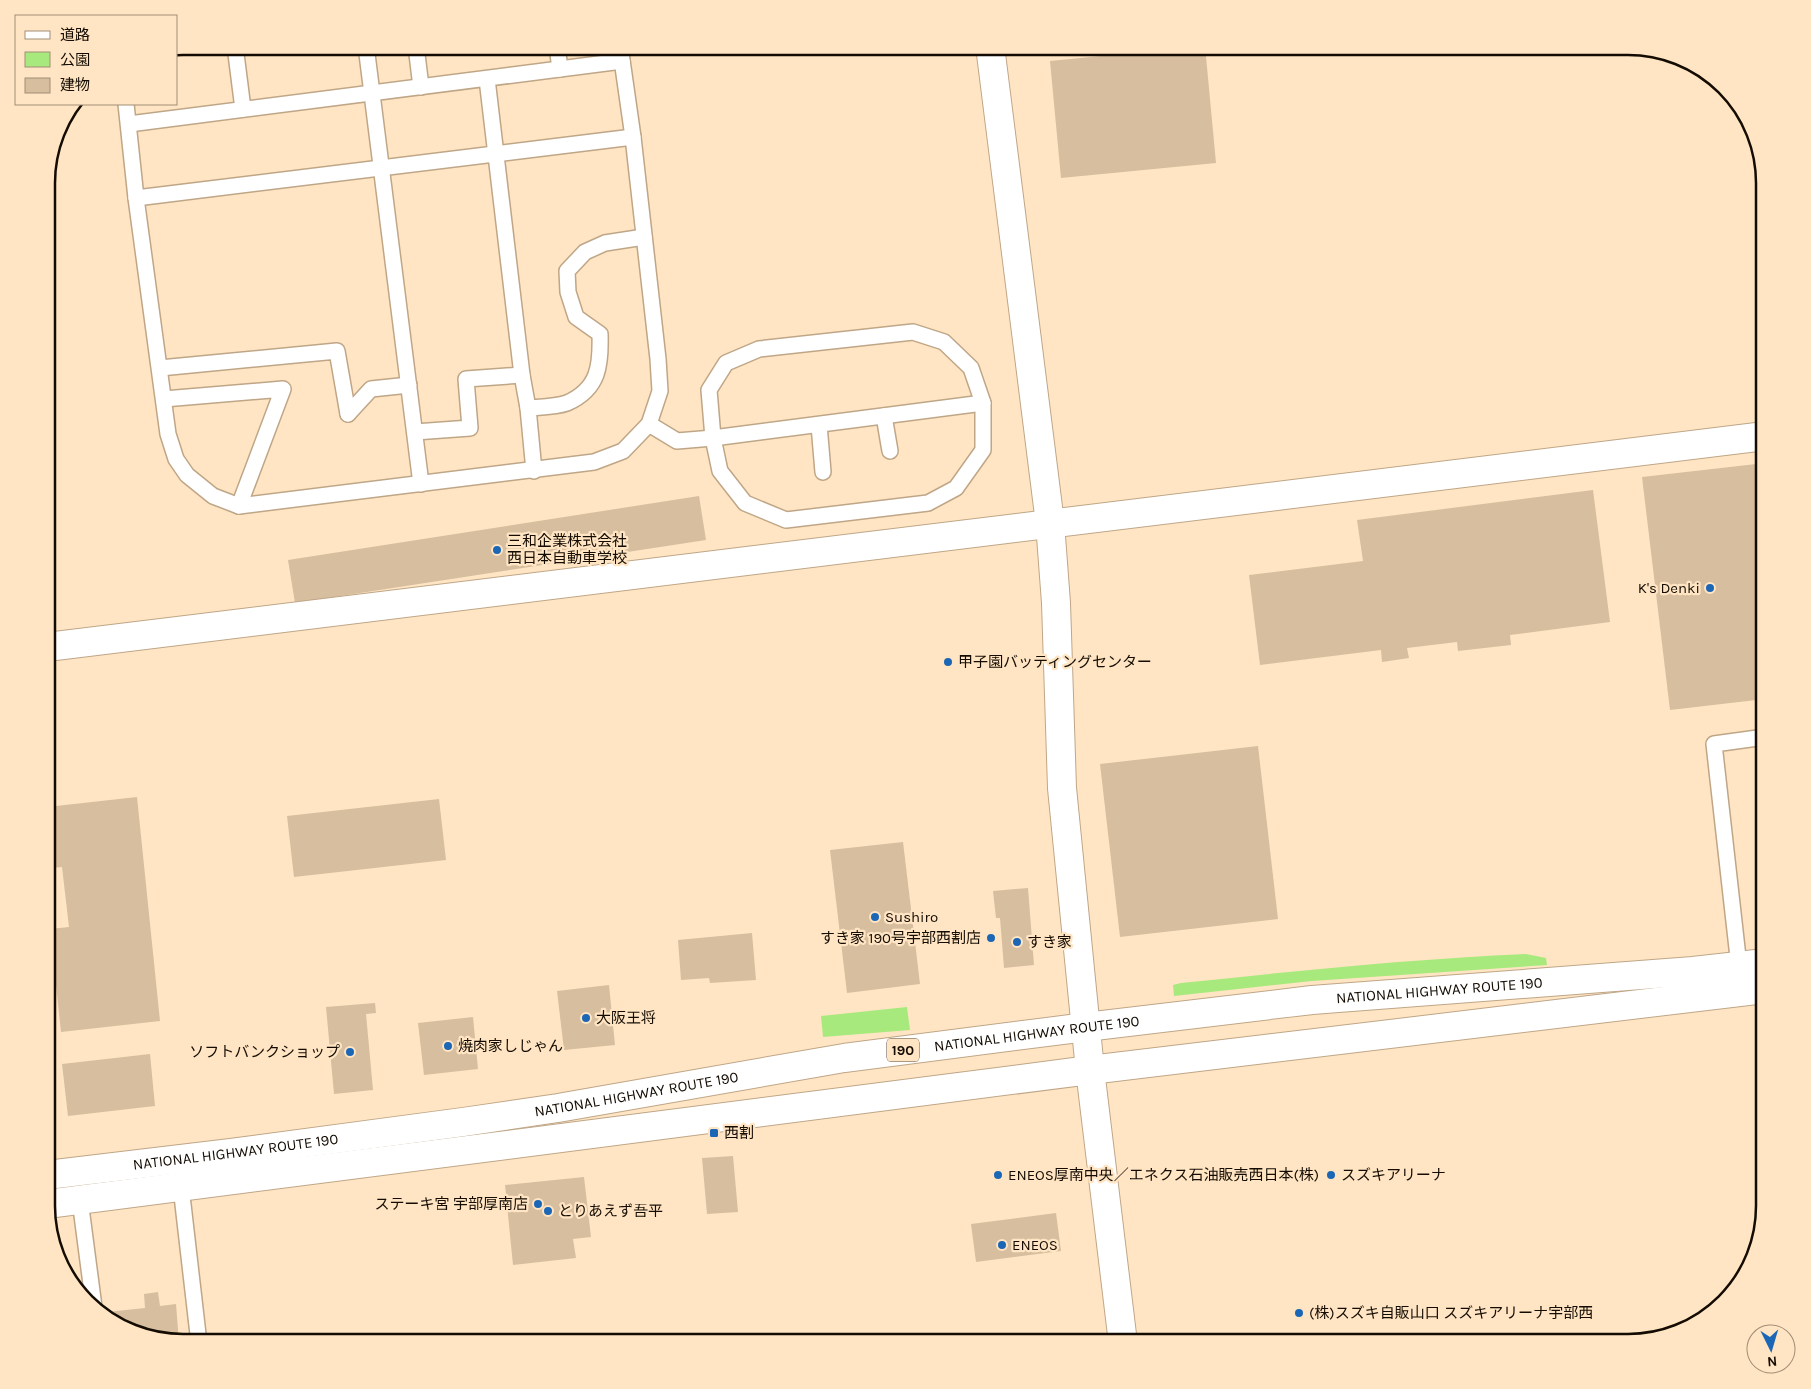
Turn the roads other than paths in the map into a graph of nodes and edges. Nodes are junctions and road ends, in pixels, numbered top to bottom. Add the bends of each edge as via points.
1 (236, 55) edge
2 (367, 55) edge
3 (417, 55) edge
4 (558, 55) edge
5 (617, 55) edge
6 (621, 55) edge
7 (991, 55) edge
8 (560, 69) junction
9 (487, 79) junction
10 (421, 87) junction
11 (372, 93) junction
12 (126, 105) edge
13 (243, 109) junction
14 (129, 124) junction
15 (633, 137) junction
16 (496, 153) junction
17 (381, 168) junction
18 (136, 198) junction
19 (644, 237) junction
20 (160, 368) junction
21 (522, 375) junction
22 (409, 385) junction
23 (164, 399) junction
24 (983, 403) junction
25 (528, 408) junction
26 (884, 416) junction
27 (650, 424) junction
28 (818, 425) junction
29 (414, 432) junction
30 (1756, 437) edge
31 (714, 438) junction
32 (890, 451) dead end
33 (534, 471) junction
34 (823, 472) dead end
35 (421, 484) junction
36 (239, 506) junction
37 (1050, 523) junction
38 (55, 646) edge
39 (1756, 738) edge
40 (1752, 964) edge
41 (1756, 990) edge
42 (1086, 1027) junction
43 (1090, 1070) junction
44 (55, 1174) edge
45 (181, 1187) junction
46 (80, 1200) junction
47 (55, 1203) edge
48 (92, 1295) edge
49 (198, 1334) edge
50 (1122, 1334) edge

1 - 13 lane
2 - 11 lane
3 - 10 lane
4 - 8 lane
5 - 8 lane
6 - 15 lane
7 - 37 main road
8 - 9 lane
9 - 10 lane
9 - 16 lane
10 - 11 lane
11 - 13 lane
11 - 17 lane
12 - 14 lane
13 - 14 lane
14 - 18 lane
15 - 16 lane
15 - 19 lane
16 - 17 lane
16 - 21 lane
17 - 18 lane
17 - 22 lane
18 - 20 lane
19 - 25 lane via 605,243 585,252 567,272 568,292 576,317 600,334 600,361 591,387 566,403
19 - 27 lane via 660,391
20 - 22 lane via 337,351 348,414 371,389
20 - 23 lane
21 - 25 lane
21 - 29 lane via 466,379 470,428
22 - 29 lane
23 - 36 lane via 168,434 176,459 187,475 213,496
23 - 36 lane via 283,389
24 - 26 lane
24 - 31 lane via 971,368 944,342 913,332 759,349 726,363 709,390
24 - 31 lane via 983,450 956,488 928,503 786,520 745,504 720,471
25 - 33 lane
26 - 28 lane
26 - 32 lane
27 - 31 lane via 677,441
27 - 33 lane via 623,451 594,462
28 - 31 lane
28 - 34 lane
29 - 35 lane
30 - 37 main road
33 - 35 lane
35 - 36 lane
37 - 38 main road
37 - 42 main road via 1062,788
39 - 40 lane via 1714,744
40 - 42 main road, NATIONAL HIGHWAY ROUTE 190 / 190 via 1312,1000
41 - 43 main road, NATIONAL HIGHWAY ROUTE 190
42 - 43 main road
42 - 44 main road, NATIONAL HIGHWAY ROUTE 190 / 190 via 844,1058 463,1122
43 - 45 main road, NATIONAL HIGHWAY ROUTE 190
43 - 50 main road
45 - 46 main road, NATIONAL HIGHWAY ROUTE 190
45 - 49 lane
46 - 47 main road, NATIONAL HIGHWAY ROUTE 190
46 - 48 lane

